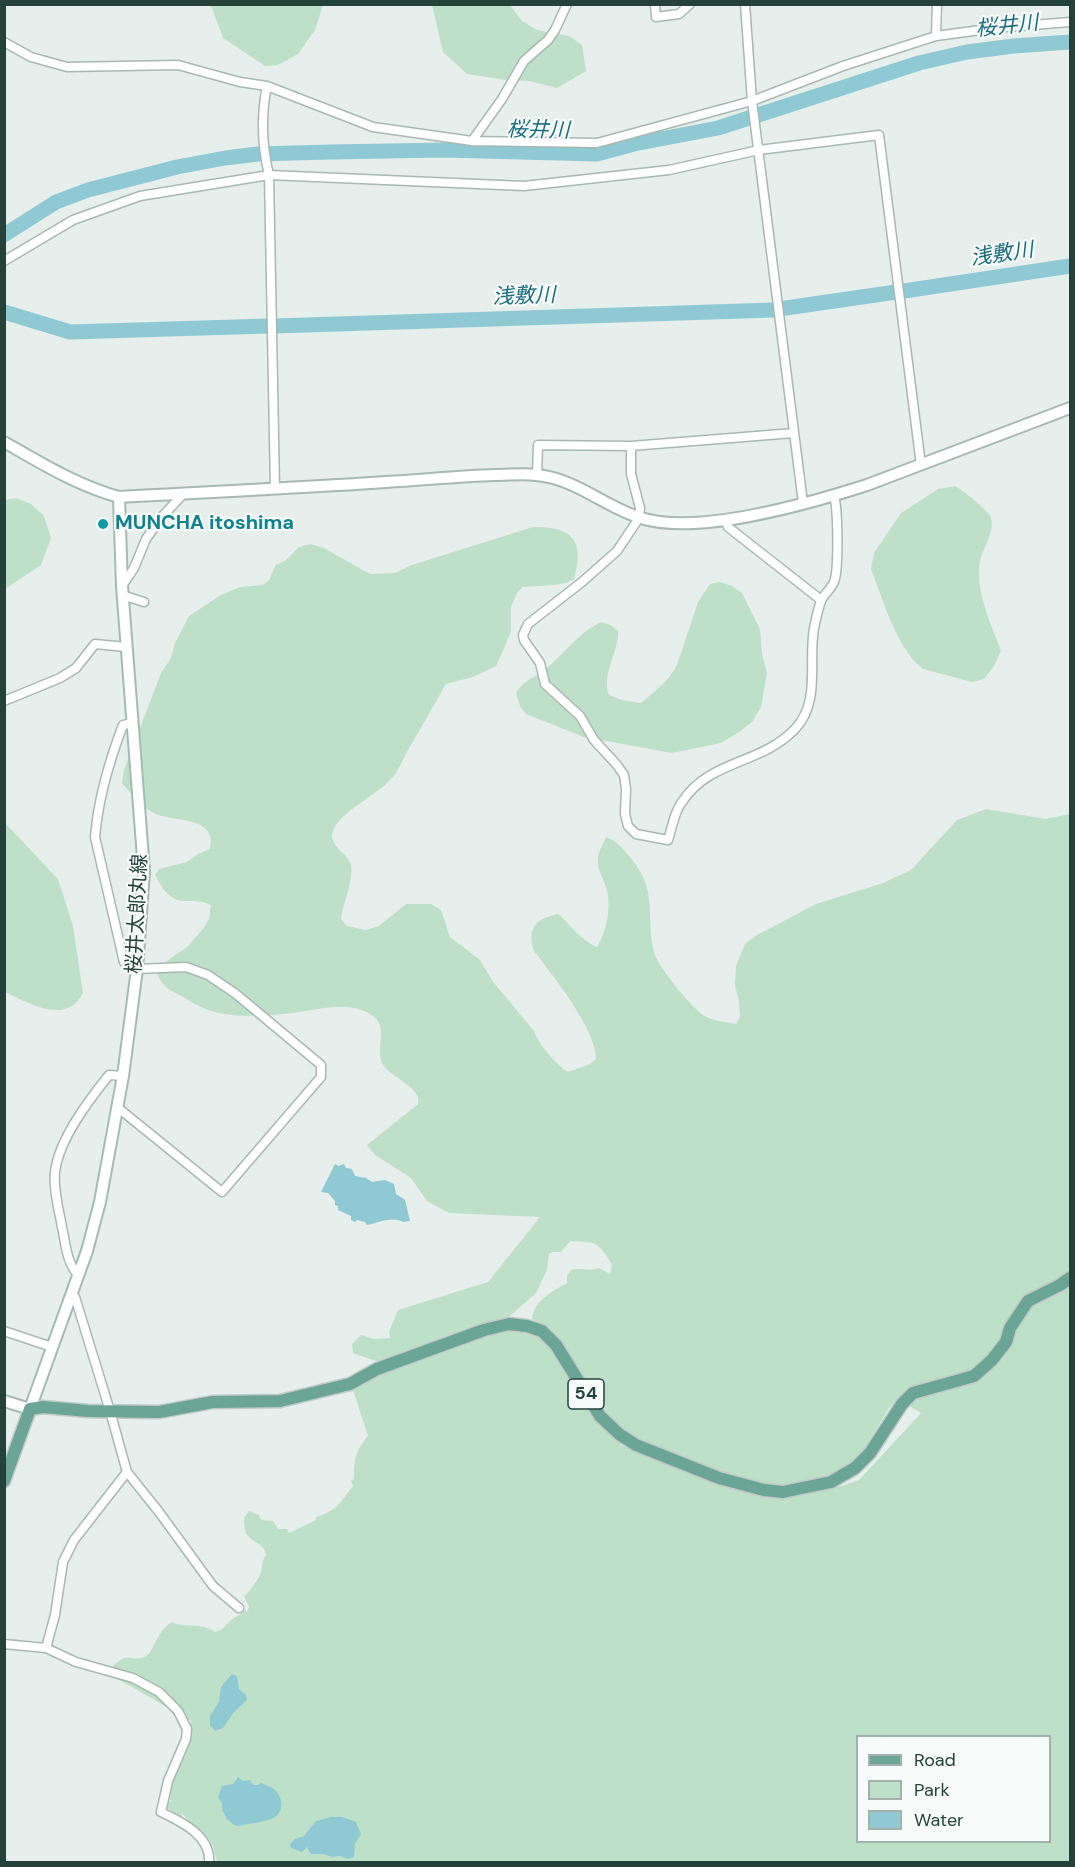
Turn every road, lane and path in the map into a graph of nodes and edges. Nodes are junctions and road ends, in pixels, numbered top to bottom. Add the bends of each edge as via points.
1 (567, 4) edge
2 (655, 4) edge
3 (690, 4) edge
4 (745, 4) edge
5 (937, 4) edge
6 (1071, 22) edge
7 (936, 36) junction
8 (4, 42) edge
9 (267, 86) junction
10 (753, 101) junction
11 (472, 141) junction
12 (759, 150) junction
13 (268, 172) junction
14 (4, 261) edge
15 (1071, 408) edge
16 (794, 433) junction
17 (4, 442) edge
18 (631, 446) junction
19 (921, 465) junction
20 (537, 475) junction
21 (275, 489) junction
22 (184, 494) junction
23 (834, 496) junction
24 (118, 497) junction
25 (803, 503) junction
26 (639, 518) junction
27 (725, 519) junction
28 (122, 591) junction
29 (821, 600) junction
30 (144, 602) dead end
31 (126, 647) junction
32 (4, 701) edge
33 (132, 723) junction
34 (137, 969) junction
35 (123, 1076) junction
36 (117, 1107) junction
37 (78, 1275) junction
38 (1071, 1278) edge
39 (72, 1295) junction
40 (4, 1331) edge
41 (52, 1347) junction
42 (4, 1401) edge
43 (30, 1409) junction
44 (110, 1411) junction
45 (127, 1472) junction
46 (4, 1481) edge
47 (239, 1608) dead end
48 (4, 1644) edge
49 (46, 1648) junction
50 (208, 1863) edge

1 - 11 street via 555,30 524,61
2 - 3 street via 656,16 679,14
4 - 10 street
5 - 7 street
6 - 7 street
7 - 10 street
8 - 9 street via 31,57 67,67 178,65
9 - 11 street via 373,127
9 - 13 street via 262,108
10 - 11 street via 597,143
10 - 12 street
12 - 13 street via 669,170 524,186
12 - 16 street
12 - 19 street via 879,135
13 - 14 street via 140,196 73,220
13 - 21 street
15 - 19 main road
16 - 18 street
16 - 25 street
17 - 24 main road via 81,483
18 - 20 street via 538,445
18 - 26 street via 631,474
19 - 23 main road
20 - 21 main road
20 - 26 main road via 577,487
21 - 22 main road
22 - 24 main road
22 - 28 street via 146,539
23 - 25 main road
23 - 29 street via 838,512 835,576
24 - 28 main road, 桜井太郎丸線
25 - 27 main road
26 - 27 main road via 666,524
26 - 29 street via 617,551 528,624 523,635 540,663 545,684 580,716 594,741 624,775 626,821 636,834 668,840 680,803 692,788 719,769 775,746 798,726 810,705 813,640
27 - 29 street via 728,527
28 - 30 street
28 - 31 main road, 桜井太郎丸線
31 - 32 street via 95,644 76,668
31 - 33 main road, 桜井太郎丸線
33 - 34 main road, 桜井太郎丸線 via 144,871
33 - 34 street via 123,725 114,750 95,837 124,962
34 - 35 main road, 桜井太郎丸線
34 - 36 street via 186,967 208,975 321,1065 321,1077 222,1192
35 - 36 main road, 桜井太郎丸線
35 - 37 street via 109,1075 94,1092 68,1136 54,1173 70,1265
36 - 37 main road, 桜井太郎丸線 via 98,1211
37 - 39 main road, 桜井太郎丸線
38 - 44 main road, 54 via 1028,1301 1010,1328 1006,1342 974,1376 913,1393 855,1468 831,1482 783,1492 719,1478 636,1445 619,1434 600,1416 556,1345 542,1331 527,1326 509,1324 484,1330 317,1394 280,1401 213,1402 159,1412
39 - 41 main road, 桜井太郎丸線
39 - 44 street
40 - 41 street
41 - 43 main road, 桜井太郎丸線
42 - 43 main road
43 - 44 main road, 54
43 - 46 main road
44 - 45 street
45 - 47 street via 213,1586
45 - 49 street via 74,1540 63,1562
48 - 49 street
49 - 50 street via 76,1662 133,1678 159,1692 178,1711 187,1730 186,1739 168,1781 161,1812 200,1836 207,1845

